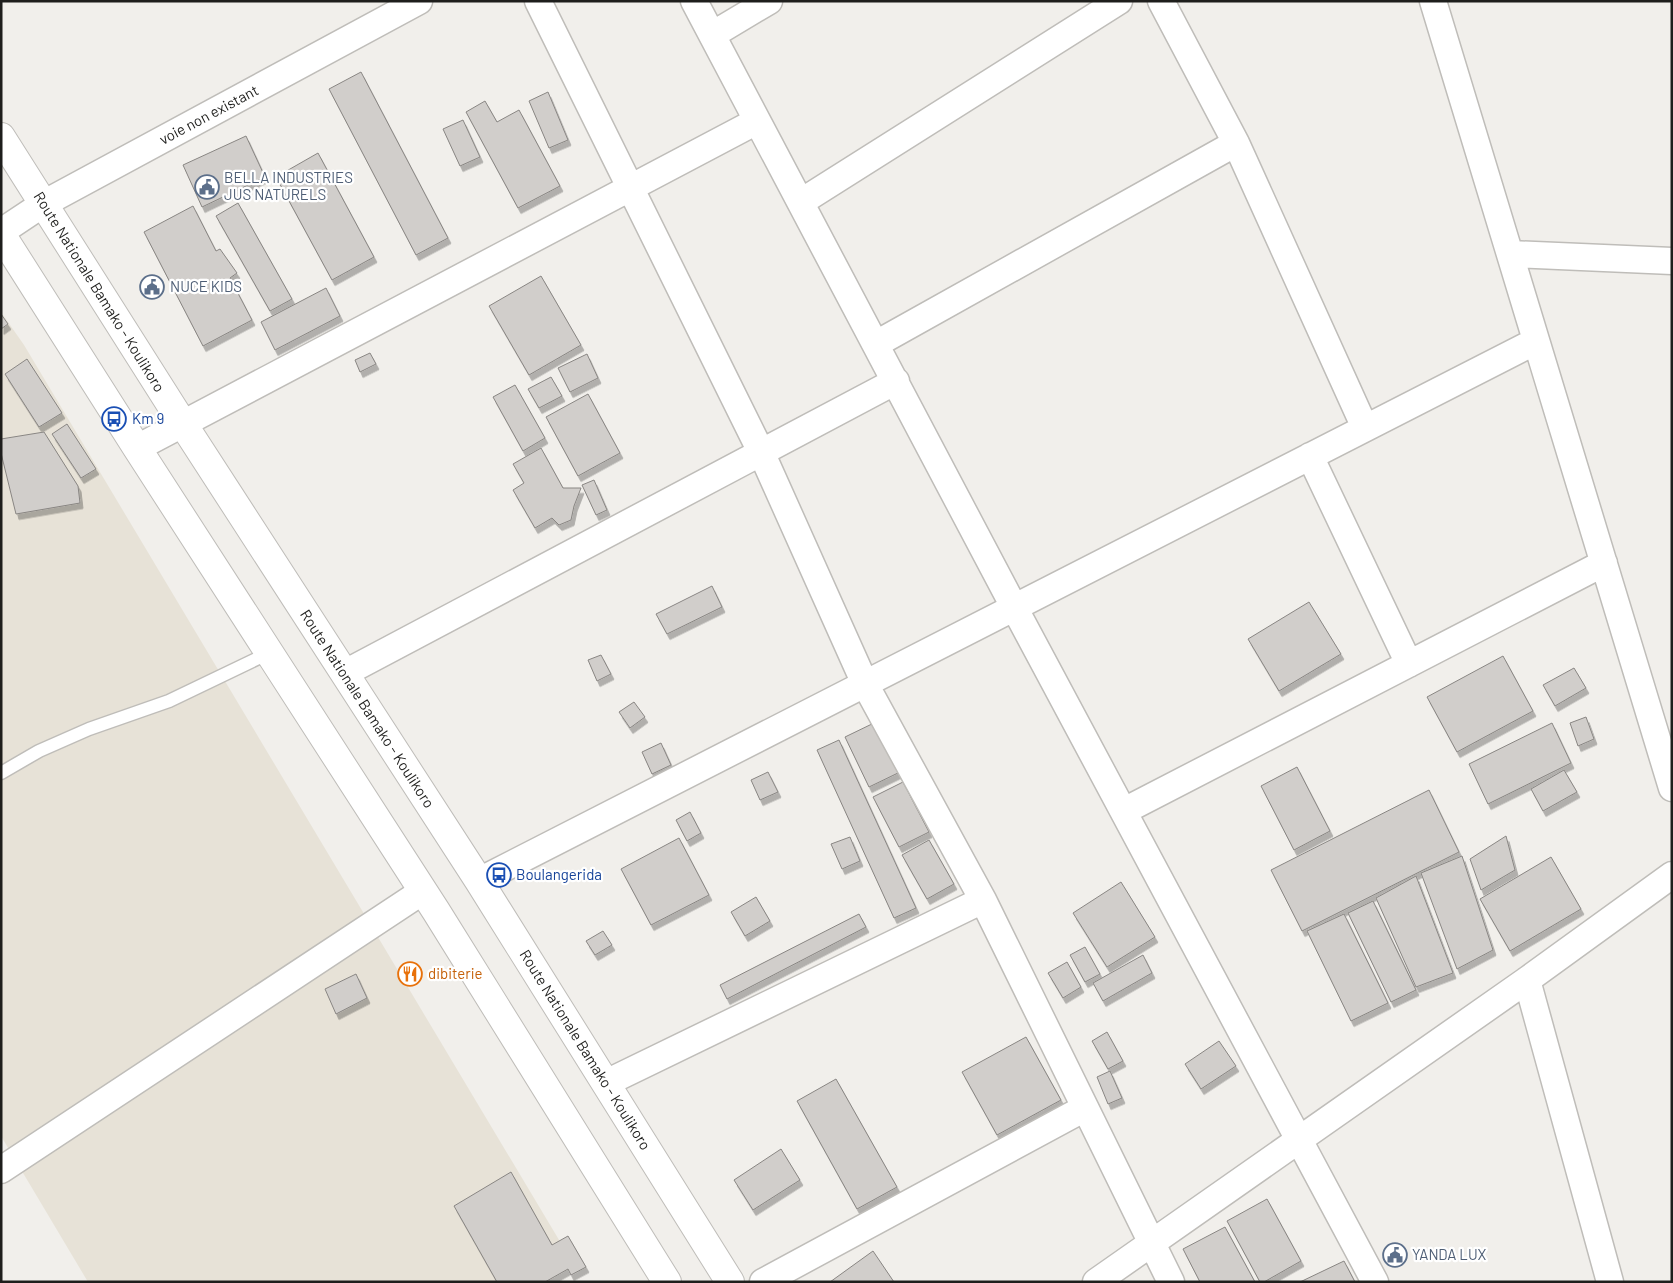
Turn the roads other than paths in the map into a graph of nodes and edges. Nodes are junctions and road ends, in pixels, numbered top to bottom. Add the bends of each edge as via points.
1 (419, 1) edge
2 (538, 1) edge
3 (694, 1) edge
4 (769, 1) edge
5 (1119, 1) edge
6 (1161, 1) edge
7 (1433, 1) edge
8 (712, 35) junction
9 (757, 121) junction
10 (1, 137) edge
11 (1236, 143) junction
12 (630, 188) junction
13 (801, 202) junction
14 (44, 204) junction
15 (1, 233) edge
16 (1510, 254) junction
17 (1672, 261) edge
18 (1536, 340) junction
19 (876, 344) junction
20 (896, 382) junction
21 (182, 424) junction
22 (1365, 428) junction
23 (137, 448) junction
24 (762, 454) junction
25 (1310, 456) junction
26 (1604, 563) junction
27 (1014, 608) junction
28 (269, 653) junction
29 (1409, 664) junction
30 (345, 673) junction
31 (865, 684) junction
32 (1662, 722) edge
33 (1, 773) edge
34 (1672, 788) edge
35 (1124, 810) junction
36 (1672, 875) edge
37 (479, 881) junction
38 (423, 891) junction
39 (983, 900) junction
40 (1527, 980) junction
41 (606, 1083) junction
42 (1085, 1108) junction
43 (1300, 1140) junction
44 (1, 1170) edge
45 (1152, 1243) junction
46 (667, 1282) edge
47 (730, 1282) edge
48 (763, 1282) edge
49 (1096, 1282) edge
50 (1171, 1282) edge
51 (1375, 1282) edge
52 (1610, 1282) edge

1 - 14 street, voie non existant
2 - 12 street
3 - 8 street
4 - 8 street
5 - 13 street
6 - 11 street
7 - 16 street
8 - 9 street
9 - 12 street
9 - 13 street
10 - 14 main road, Route Nationale Bamako - Koulikoro
11 - 19 street
11 - 22 street
12 - 21 street
12 - 24 street
13 - 19 street
14 - 15 street, voie non existant
14 - 21 main road, Route Nationale Bamako - Koulikoro
15 - 23 main road
16 - 17 street
16 - 18 street
18 - 22 street
18 - 26 street
19 - 20 street
20 - 24 street
20 - 27 street
21 - 23 street
21 - 30 main road, Route Nationale Bamako - Koulikoro
22 - 25 street
23 - 28 main road
24 - 30 street
24 - 31 street
25 - 27 street
25 - 29 street
26 - 29 street
26 - 32 street
27 - 31 street
27 - 35 street
28 - 33 lane via 169,700 38,751
28 - 38 main road
29 - 35 street
30 - 37 main road, Route Nationale Bamako - Koulikoro
31 - 37 street
31 - 39 street
32 - 34 street
35 - 43 street
36 - 40 street
37 - 41 main road, Route Nationale Bamako - Koulikoro
38 - 44 street
38 - 46 main road
39 - 41 street
39 - 42 street
40 - 43 street
40 - 52 street
41 - 47 main road, Route Nationale Bamako - Koulikoro
42 - 45 street
42 - 48 street
43 - 45 street
43 - 51 street
45 - 49 street
45 - 50 street

